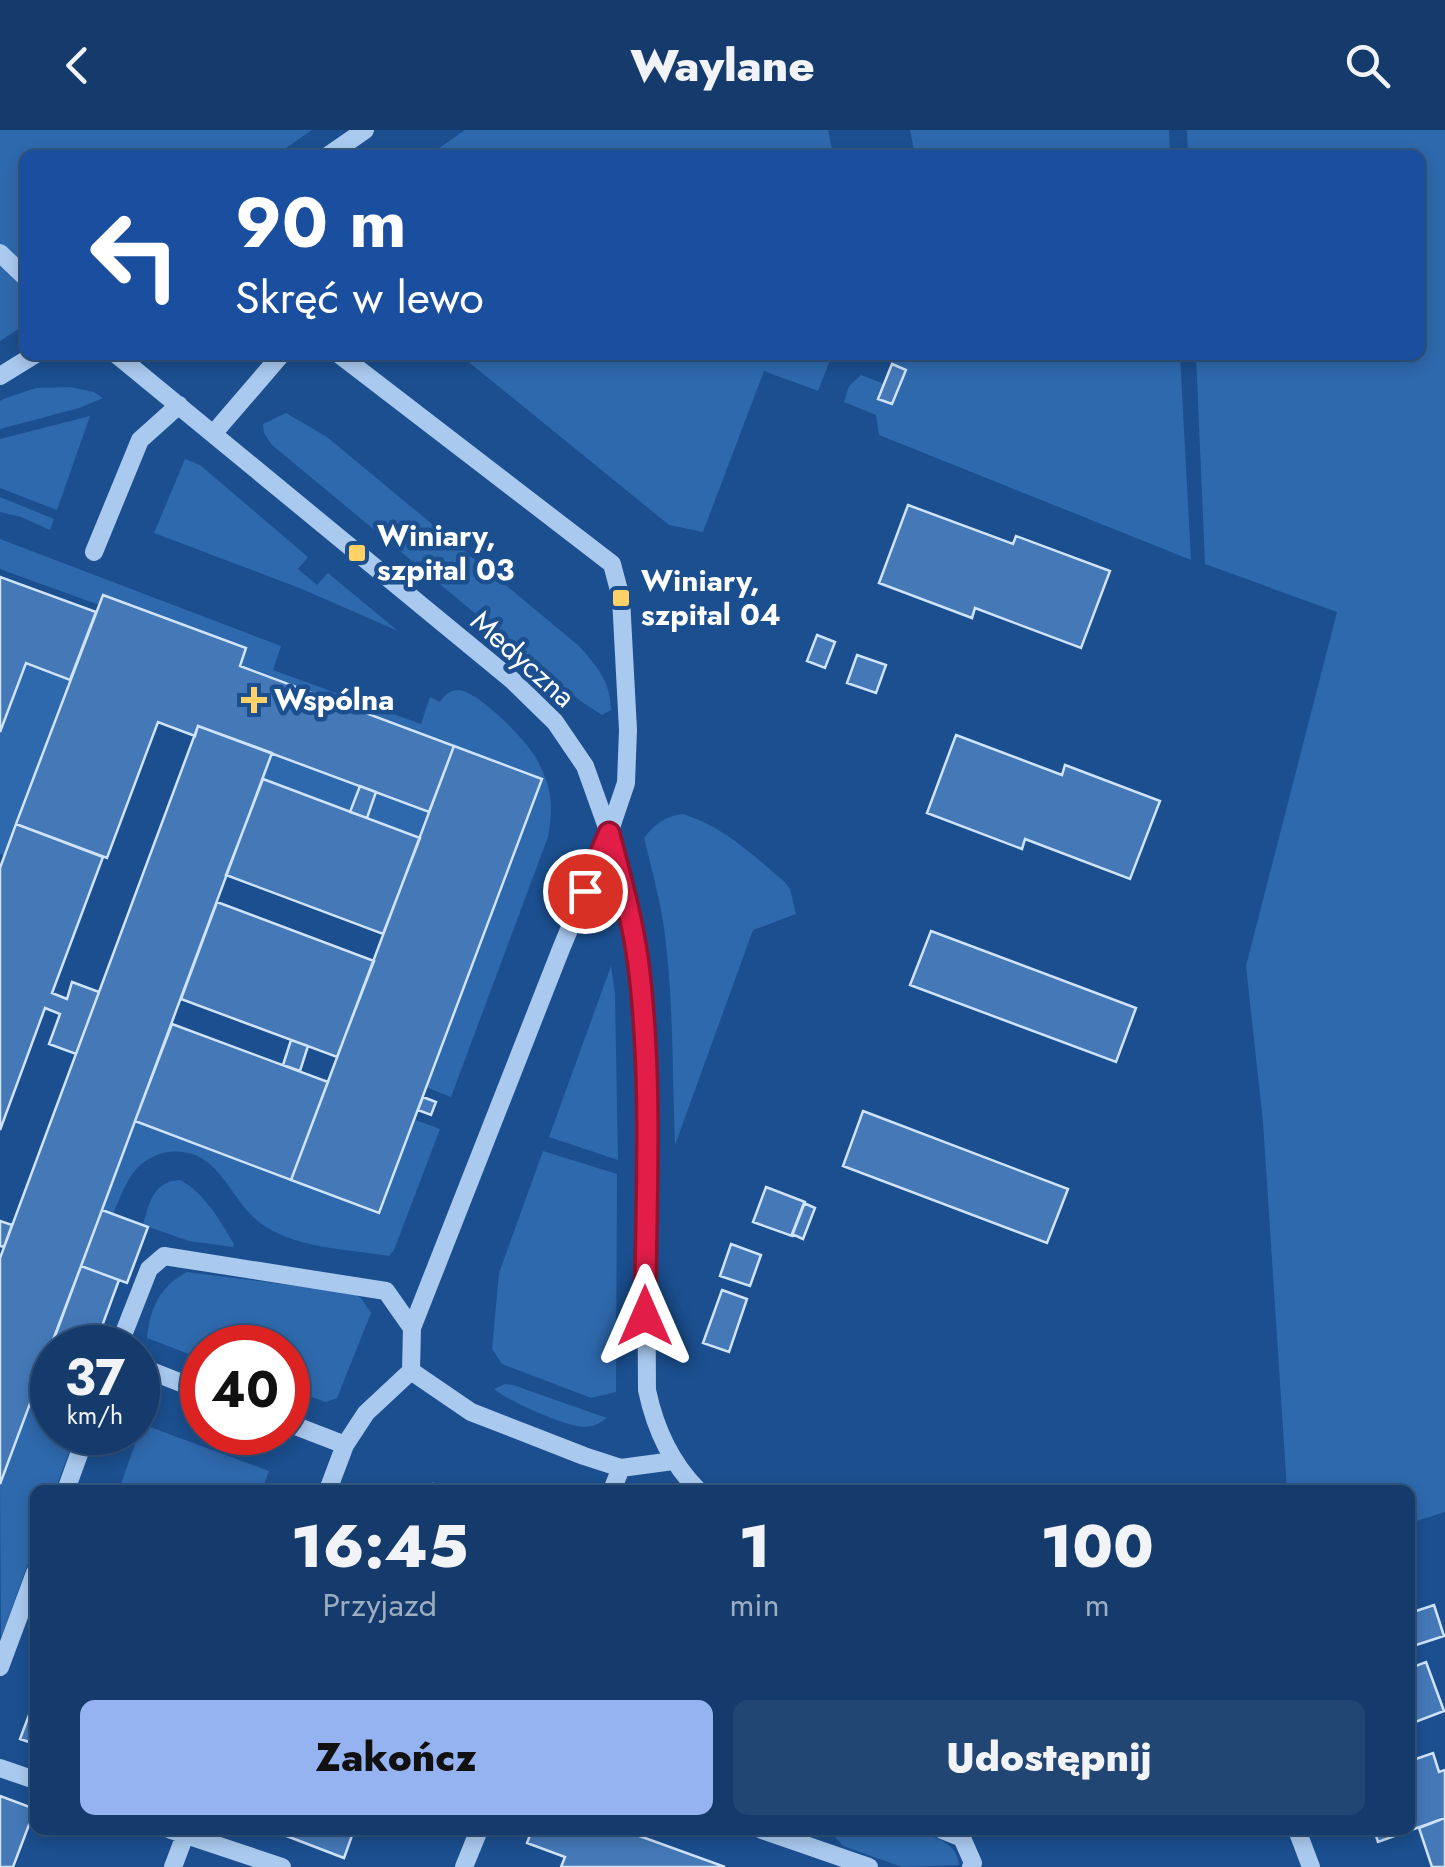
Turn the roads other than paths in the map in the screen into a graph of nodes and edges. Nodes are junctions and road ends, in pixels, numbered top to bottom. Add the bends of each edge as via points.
1 (365, 130) edge
2 (336, 150) edge
3 (0, 254) edge
4 (20, 272) edge
5 (26, 360) edge
6 (123, 360) edge
7 (277, 360) edge
8 (347, 360) edge
9 (0, 376) edge
10 (179, 406) junction
11 (213, 434) junction
12 (94, 552) dead end
13 (609, 833) junction
14 (127, 1325) edge
15 (412, 1328) junction
16 (411, 1372) junction
17 (310, 1431) edge
18 (345, 1445) junction
19 (79, 1455) edge
20 (673, 1461) junction
21 (621, 1468) junction
22 (68, 1485) edge
23 (330, 1485) edge
24 (614, 1485) edge
25 (694, 1485) edge
26 (30, 1586) edge
27 (0, 1667) edge
28 (0, 1768) edge
29 (30, 1778) edge
30 (180, 1835) edge
31 (190, 1835) edge
32 (477, 1835) edge
33 (954, 1835) edge
34 (1299, 1835) edge
35 (812, 1838) edge
36 (173, 1867) edge
37 (282, 1867) edge
38 (464, 1867) edge
39 (869, 1867) edge
40 (971, 1867) edge
41 (1311, 1867) edge

1 - 2 street
3 - 4 street
5 - 9 street
6 - 10 street, Medyczna
7 - 11 street
8 - 13 street via 612,564 621,598 628,730 626,783
10 - 11 street, Medyczna
10 - 12 street via 140,440
11 - 13 street, Medyczna via 540,705 585,766
13 - 15 street
13 - 20 street, Medyczna via 638,960 645,1055 647,1390
14 - 15 street via 149,1270 164,1256 386,1291
15 - 16 street
16 - 18 street via 366,1413
16 - 21 street via 471,1412
17 - 18 street
18 - 23 street
19 - 22 street
20 - 21 street
20 - 25 street, Medyczna
21 - 24 street
26 - 27 street
28 - 29 street
30 - 36 street
31 - 37 street
32 - 38 street
33 - 40 street via 962,1838
34 - 41 street
35 - 39 street

